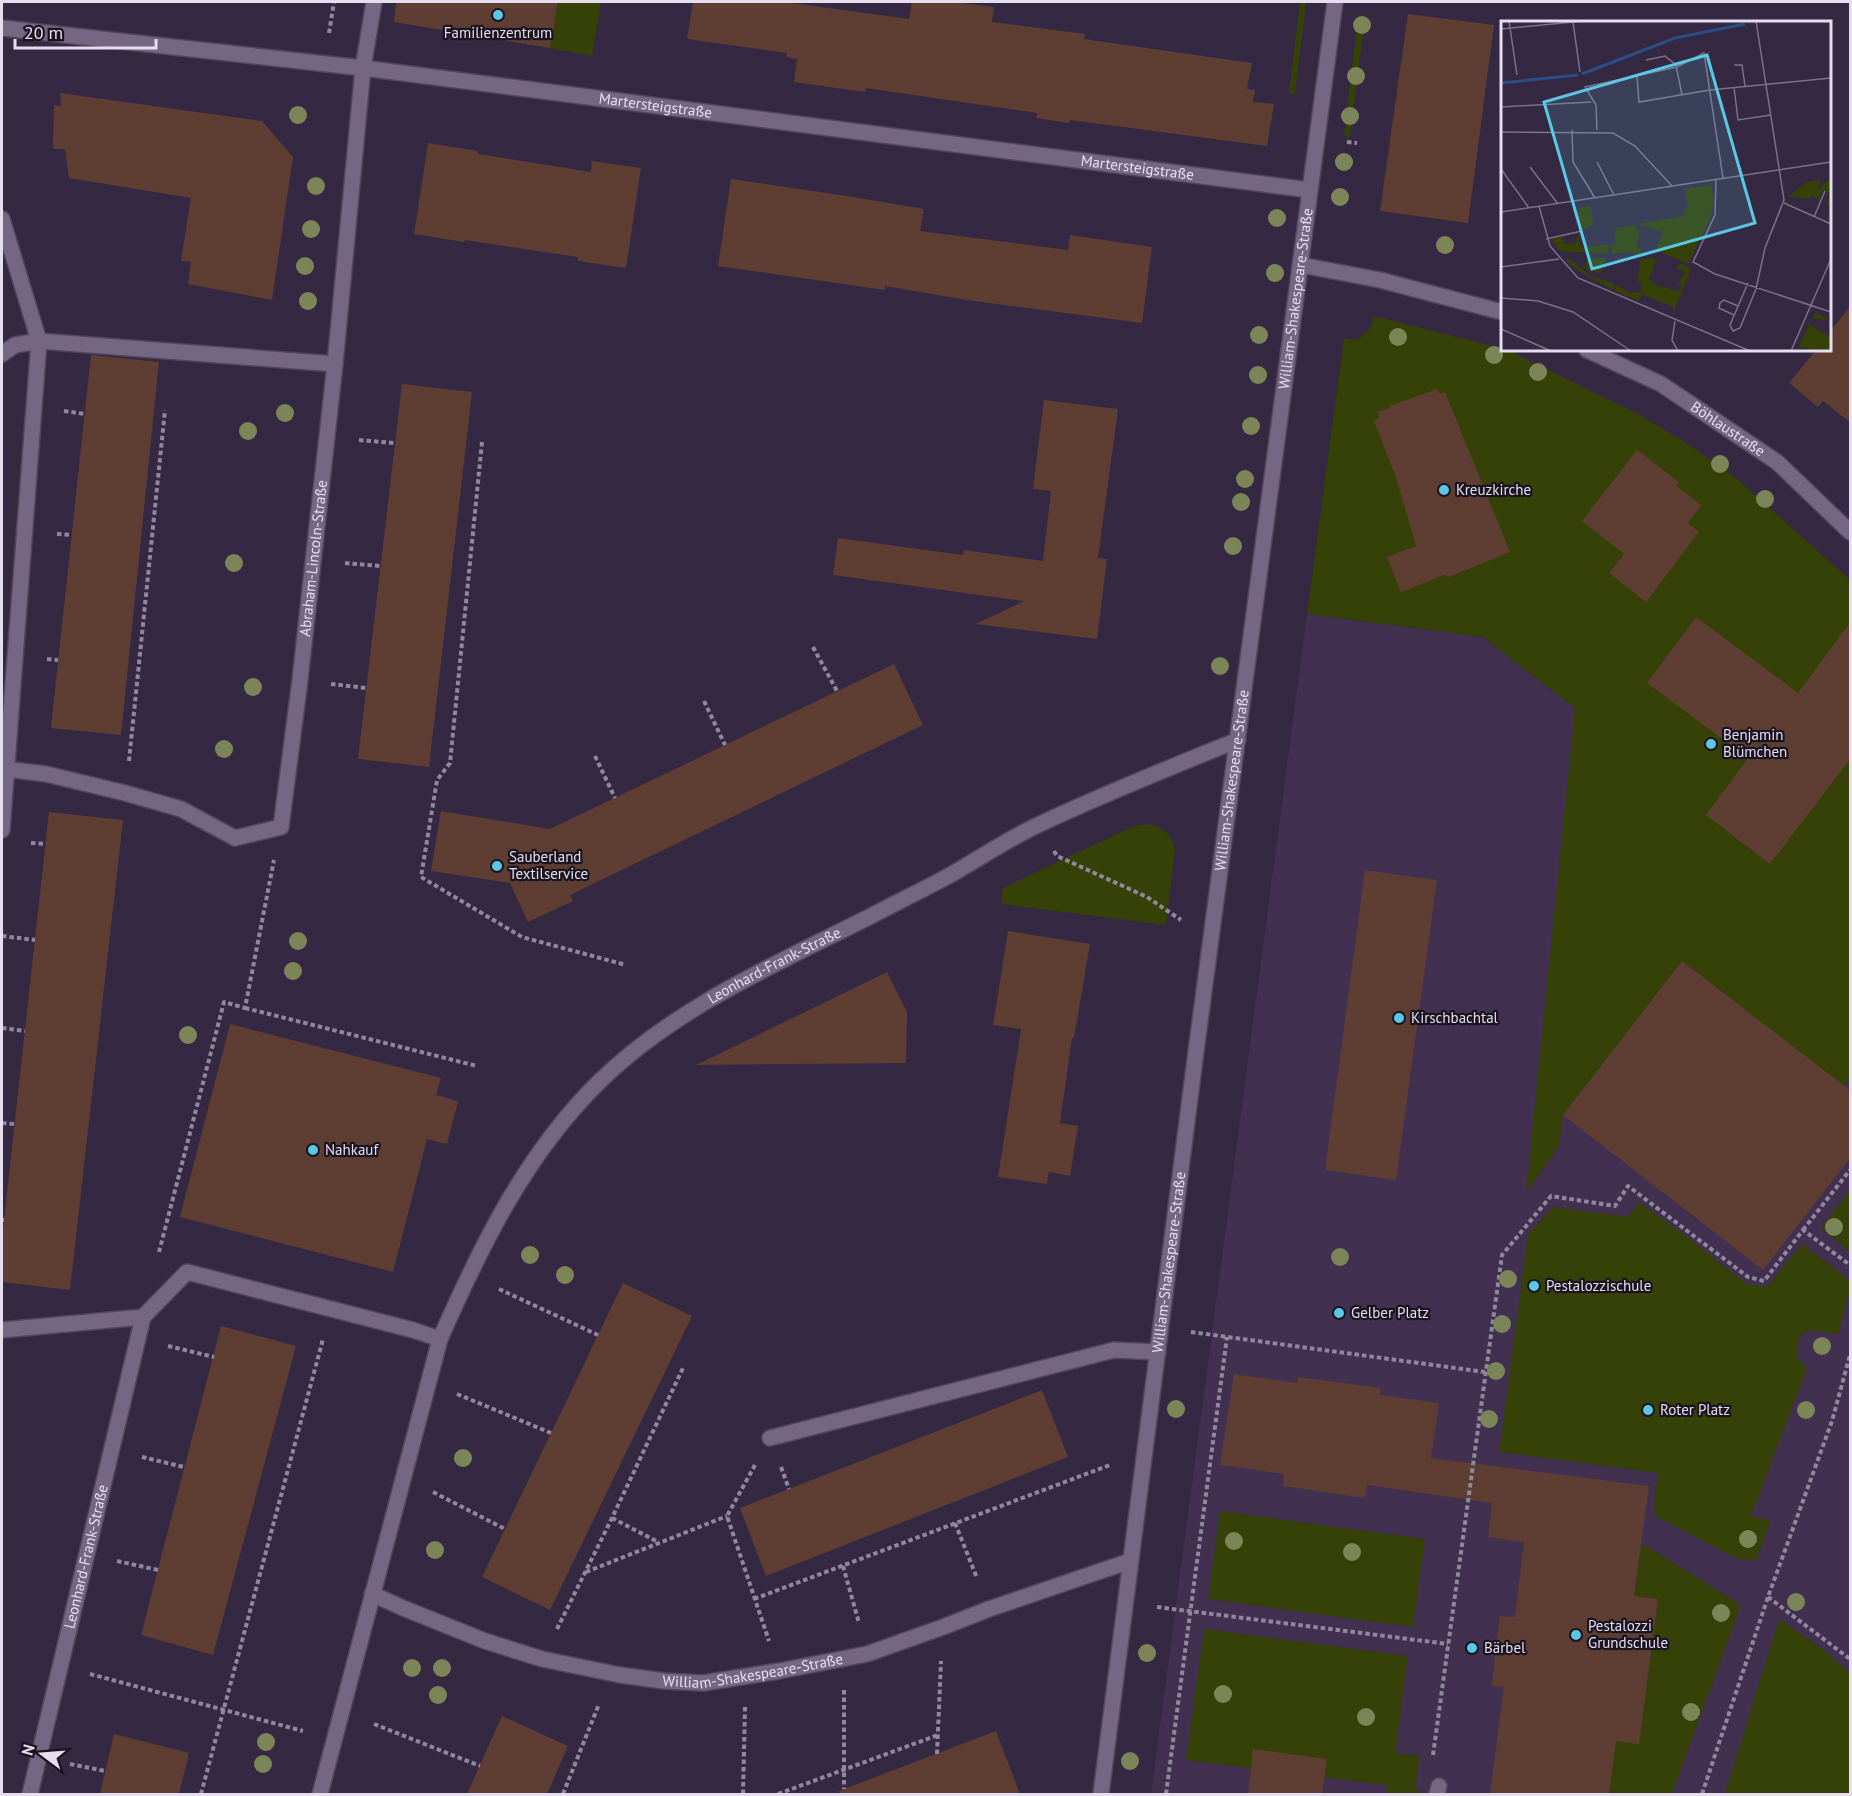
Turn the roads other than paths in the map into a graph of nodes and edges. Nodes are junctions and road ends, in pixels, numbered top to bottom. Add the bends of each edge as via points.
1 (374, 2) edge
2 (1335, 2) edge
3 (2, 28) edge
4 (363, 68) junction
5 (1310, 190) junction
6 (2, 219) edge
7 (1301, 265) junction
8 (1501, 311) edge
9 (39, 341) junction
10 (1589, 351) edge
11 (2, 354) edge
12 (335, 364) junction
13 (1851, 532) edge
14 (1238, 740) junction
15 (5, 769) junction
16 (2, 830) edge
17 (143, 1317) junction
18 (2, 1330) edge
19 (440, 1339) junction
20 (1158, 1352) junction
21 (770, 1438) road end
22 (1130, 1561) junction
23 (372, 1594) junction
24 (30, 1794) edge
25 (320, 1794) edge
26 (1101, 1794) edge

1 - 4 street, Abraham-Lincoln-Straße
2 - 5 street, William-Shakespeare-Straße
3 - 4 street, Martersteigstraße
4 - 5 street, Martersteigstraße
4 - 12 street, Abraham-Lincoln-Straße
5 - 7 street, William-Shakespeare-Straße
6 - 9 street
7 - 8 street via 1380,280
7 - 14 street, William-Shakespeare-Straße
9 - 11 street via 15,345
9 - 12 street
9 - 15 street
10 - 13 street, Böhlaustraße via 1661,384 1777,462
12 - 15 street, Abraham-Lincoln-Straße via 281,827 235,838 181,809 46,774
14 - 19 street, Leonhard-Frank-Straße via 1038,825 716,995 638,1047 558,1127 520,1180 468,1275
14 - 20 street, William-Shakespeare-Straße
15 - 16 street
17 - 18 street
17 - 19 street via 187,1272
17 - 24 street, Leonhard-Frank-Straße
19 - 23 street, Leonhard-Frank-Straße
20 - 21 street via 1114,1350
20 - 22 street, William-Shakespeare-Straße
22 - 23 street, William-Shakespeare-Straße via 867,1654 703,1683 664,1681 542,1659 485,1641
22 - 26 street, William-Shakespeare-Straße
23 - 25 street, Leonhard-Frank-Straße

